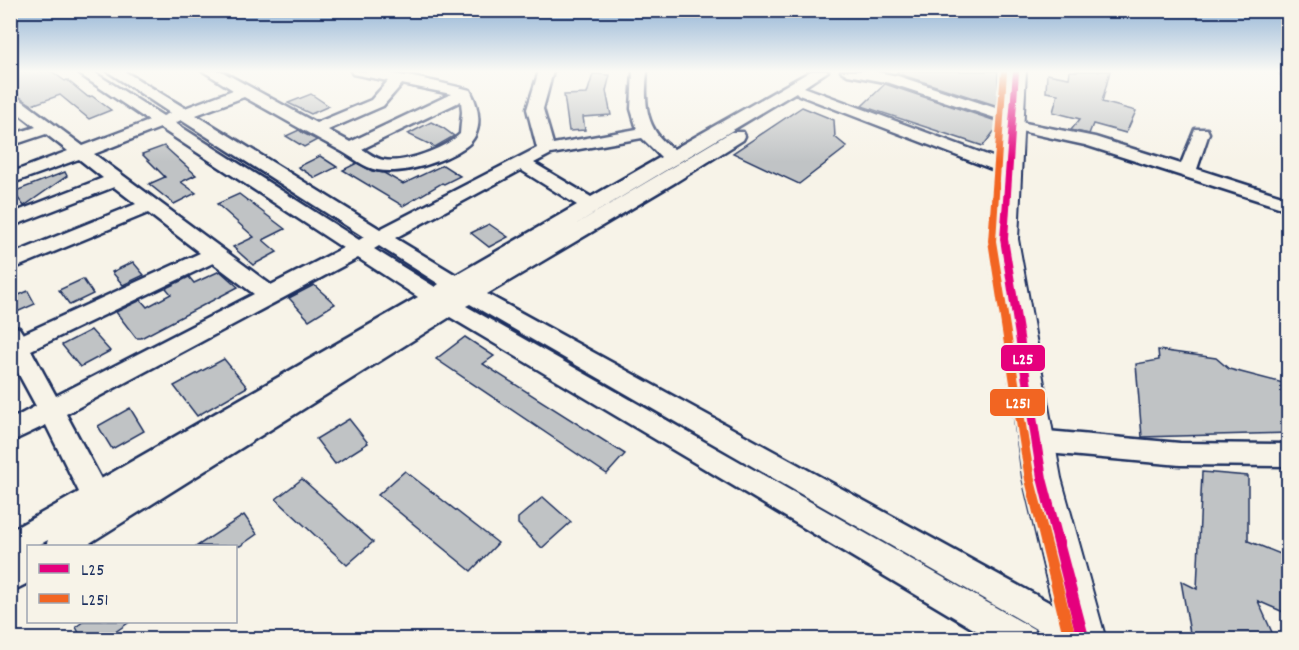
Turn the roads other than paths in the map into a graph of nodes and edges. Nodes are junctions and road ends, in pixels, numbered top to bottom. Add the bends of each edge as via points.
1 (13, 101) edge
2 (129, 101) edge
3 (162, 101) edge
4 (219, 101) edge
5 (263, 101) edge
6 (378, 101) edge
7 (448, 101) edge
8 (470, 101) edge
9 (537, 101) edge
10 (637, 101) edge
11 (774, 101) edge
12 (787, 101) edge
13 (829, 101) edge
14 (955, 101) edge
15 (1014, 101) edge
16 (184, 115) junction
17 (1013, 122) junction
18 (163, 123) junction
19 (49, 128) junction
20 (314, 130) junction
21 (645, 133) junction
22 (1202, 133) dead end
23 (10, 141) edge
24 (350, 149) junction
25 (546, 150) junction
26 (81, 153) junction
27 (679, 161) junction
28 (521, 163) junction
29 (1008, 169) junction
30 (1187, 172) junction
31 (10, 178) edge
32 (117, 179) junction
33 (1288, 204) edge
34 (150, 205) junction
35 (590, 205) junction
36 (10, 221) edge
37 (370, 243) junction
38 (215, 254) junction
39 (10, 263) edge
40 (452, 295) junction
41 (271, 296) junction
42 (13, 343) edge
43 (51, 411) junction
44 (10, 432) edge
45 (1036, 441) junction
46 (1288, 455) edge
47 (96, 497) junction
48 (62, 545) edge
49 (10, 548) edge
50 (27, 567) edge
51 (10, 578) edge
52 (1023, 639) edge
53 (1084, 639) edge

1 - 19 street
2 - 18 street
3 - 16 street
4 - 16 street
5 - 20 street
6 - 20 street
7 - 24 street
8 - 24 street via 468,135 452,148 389,167
9 - 25 street via 535,109
10 - 21 street
11 - 27 street
12 - 27 street
13 - 29 street
14 - 17 street
15 - 17 street
16 - 18 street
16 - 37 street
17 - 29 street
17 - 30 street
18 - 26 street
18 - 37 street
19 - 23 street
19 - 26 street
20 - 24 street
21 - 25 street
21 - 27 street
22 - 30 street
25 - 28 street
26 - 31 street
26 - 32 street
27 - 35 street
27 - 40 street
28 - 35 street
28 - 37 street
29 - 45 street via 1004,239
30 - 33 street
32 - 34 street
32 - 36 street
34 - 38 street
34 - 39 street
35 - 40 street
37 - 40 street
37 - 41 street
38 - 41 street
38 - 42 street
40 - 47 street
40 - 48 street
40 - 52 street
40 - 53 street
41 - 43 street
42 - 43 street
43 - 44 street
43 - 47 street
45 - 46 street via 1180,454
45 - 53 street
47 - 49 street
50 - 51 street

